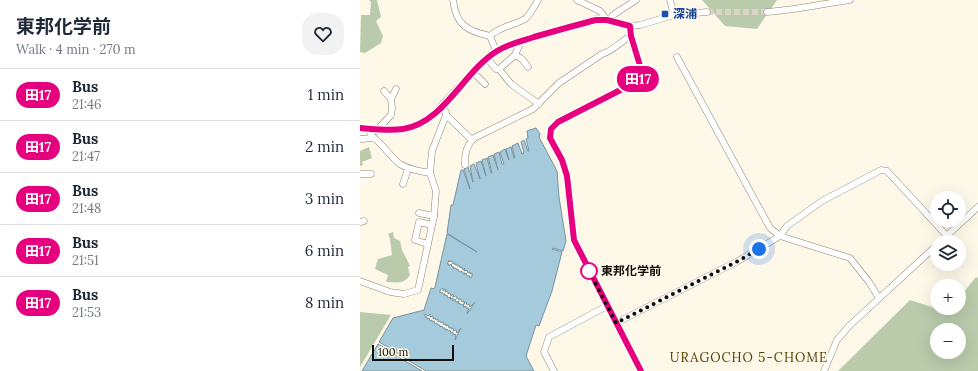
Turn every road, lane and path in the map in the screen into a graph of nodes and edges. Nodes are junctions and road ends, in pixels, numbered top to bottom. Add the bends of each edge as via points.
1 (453, 0) edge
2 (538, 0) edge
3 (577, 0) edge
4 (636, 0) edge
5 (670, 0) edge
6 (850, 0) edge
7 (707, 12) tunnel mouth
8 (767, 12) tunnel mouth
9 (674, 15) junction
10 (608, 20) junction
11 (630, 26) junction
12 (490, 36) junction
13 (631, 36) junction
14 (521, 41) junction
15 (496, 52) junction
16 (515, 55) junction
17 (487, 58) junction
18 (677, 58) dead end
19 (528, 67) dead end
20 (499, 69) junction
21 (473, 72) junction
22 (483, 80) dead end
23 (396, 89) dead end
24 (384, 91) dead end
25 (391, 99) junction
26 (539, 104) junction
27 (442, 106) junction
28 (446, 115) junction
29 (394, 130) tunnel mouth
30 (374, 138) junction
31 (360, 139) edge
32 (472, 140) junction
33 (465, 165) dead end
34 (408, 169) junction
35 (430, 173) junction
36 (360, 174) edge
37 (371, 174) dead end
38 (403, 184) dead end
39 (978, 207) edge
40 (419, 214) dead end
41 (434, 216) junction
42 (432, 225) junction
43 (946, 235) edge
44 (948, 235) edge
45 (780, 236) junction
46 (428, 244) junction
47 (930, 251) edge
48 (360, 281) edge
49 (879, 298) junction
50 (607, 306) junction
51 (616, 323) junction
52 (554, 371) edge
53 (641, 371) edge
54 (824, 371) edge

1 - 12 street via 462,25 475,33
2 - 12 street via 526,18 508,27 503,26
3 - 10 street via 600,12
4 - 10 street
5 - 9 street
6 - 8 street
7 - 9 street
9 - 11 street
10 - 11 street
10 - 14 street via 596,20
11 - 13 street
12 - 15 street
13 - 26 street via 559,83
13 - 50 street via 642,74 636,82 558,122 550,134 567,176 574,240
14 - 15 street
14 - 16 street
15 - 17 street
16 - 19 street
16 - 20 street
17 - 20 street via 496,69
17 - 21 street
18 - 45 street via 770,228
20 - 26 street via 511,84
21 - 22 street
21 - 27 street
23 - 25 street
24 - 25 street
25 - 30 street via 391,114 376,130 371,131
26 - 32 street
27 - 28 street
27 - 29 street via 421,124
28 - 32 street
28 - 35 street via 432,151
30 - 31 street
30 - 34 street via 398,163
32 - 33 street via 467,145
34 - 35 street
34 - 38 street
35 - 41 street via 436,191
36 - 37 street
39 - 44 street
40 - 41 street
41 - 42 street
42 - 46 street
42 - 46 street via 419,222 415,240
43 - 45 street via 887,171 880,170 822,201 788,226
45 - 49 street via 850,258
45 - 51 street via 738,261
46 - 48 street via 418,290 404,294 390,292
47 - 49 street
49 - 54 street via 837,340
50 - 51 street
50 - 52 street via 549,337 544,352
51 - 53 street

